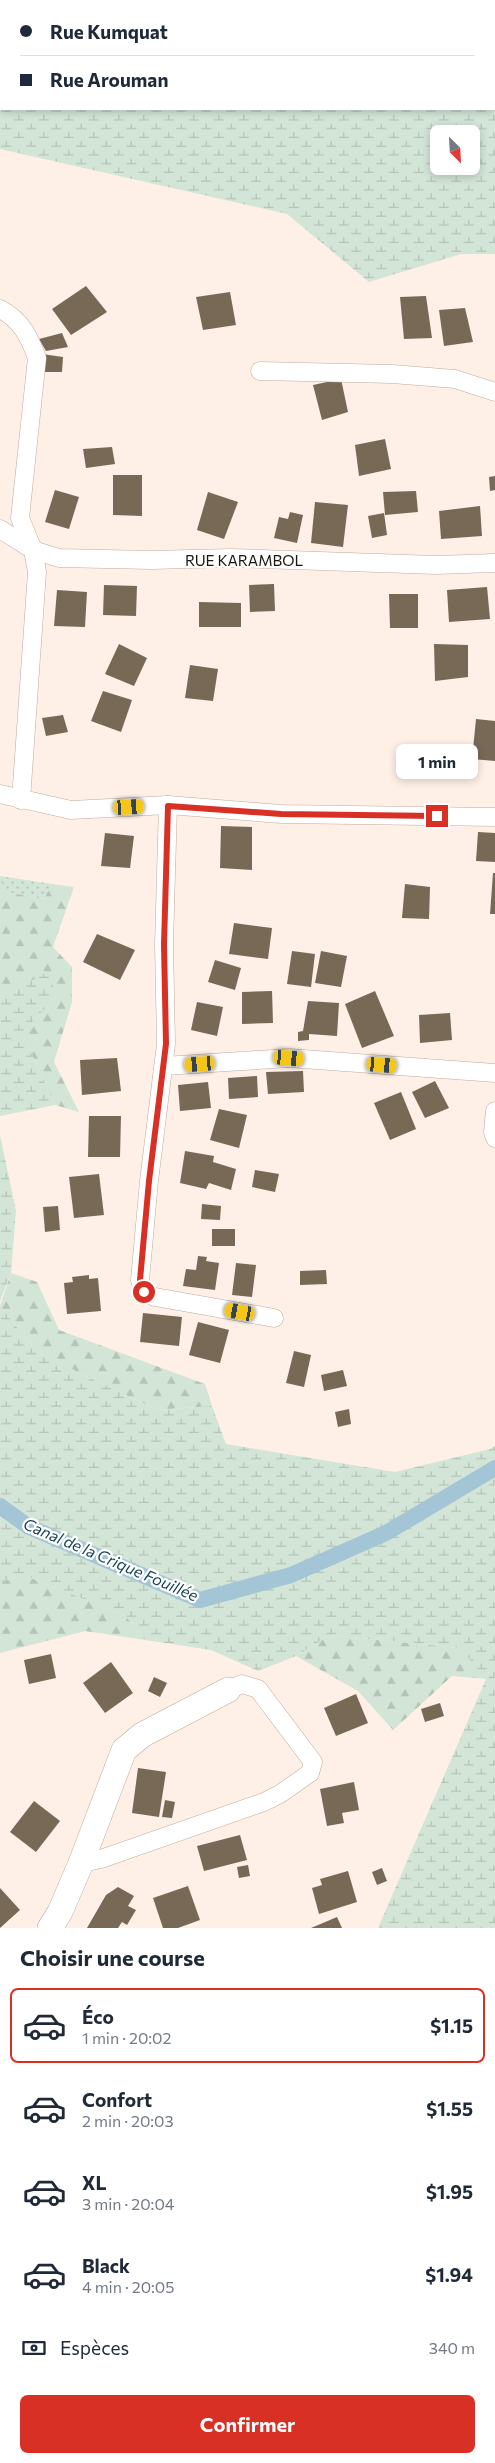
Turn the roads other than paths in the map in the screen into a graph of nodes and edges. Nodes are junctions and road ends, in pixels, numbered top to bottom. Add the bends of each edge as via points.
1 (0, 309) edge
2 (260, 371) dead end
3 (495, 392) edge
4 (0, 529) edge
5 (33, 550) junction
6 (495, 564) edge
7 (0, 794) edge
8 (21, 800) junction
9 (168, 806) junction
10 (495, 817) edge
11 (164, 1066) junction
12 (495, 1073) edge
13 (495, 1112) edge
14 (495, 1138) edge
15 (274, 1318) dead end
16 (228, 1690) joint
17 (81, 1863) junction
18 (50, 1928) edge

1 - 5 street via 14,316 28,335 37,358 20,518
2 - 3 street via 455,379
4 - 5 street, RUE KARAMBOL
5 - 6 street, RUE KARAMBOL via 59,558
5 - 8 street via 37,572
7 - 8 street
8 - 9 street via 71,810
9 - 10 street via 281,814
9 - 11 street
11 - 12 street via 289,1058
11 - 15 street via 140,1280 144,1292 155,1297
13 - 14 street
16 - 17 street via 142,1735 124,1750
16 - 17 street via 242,1684 258,1689 313,1762 310,1773 264,1802
17 - 18 street

